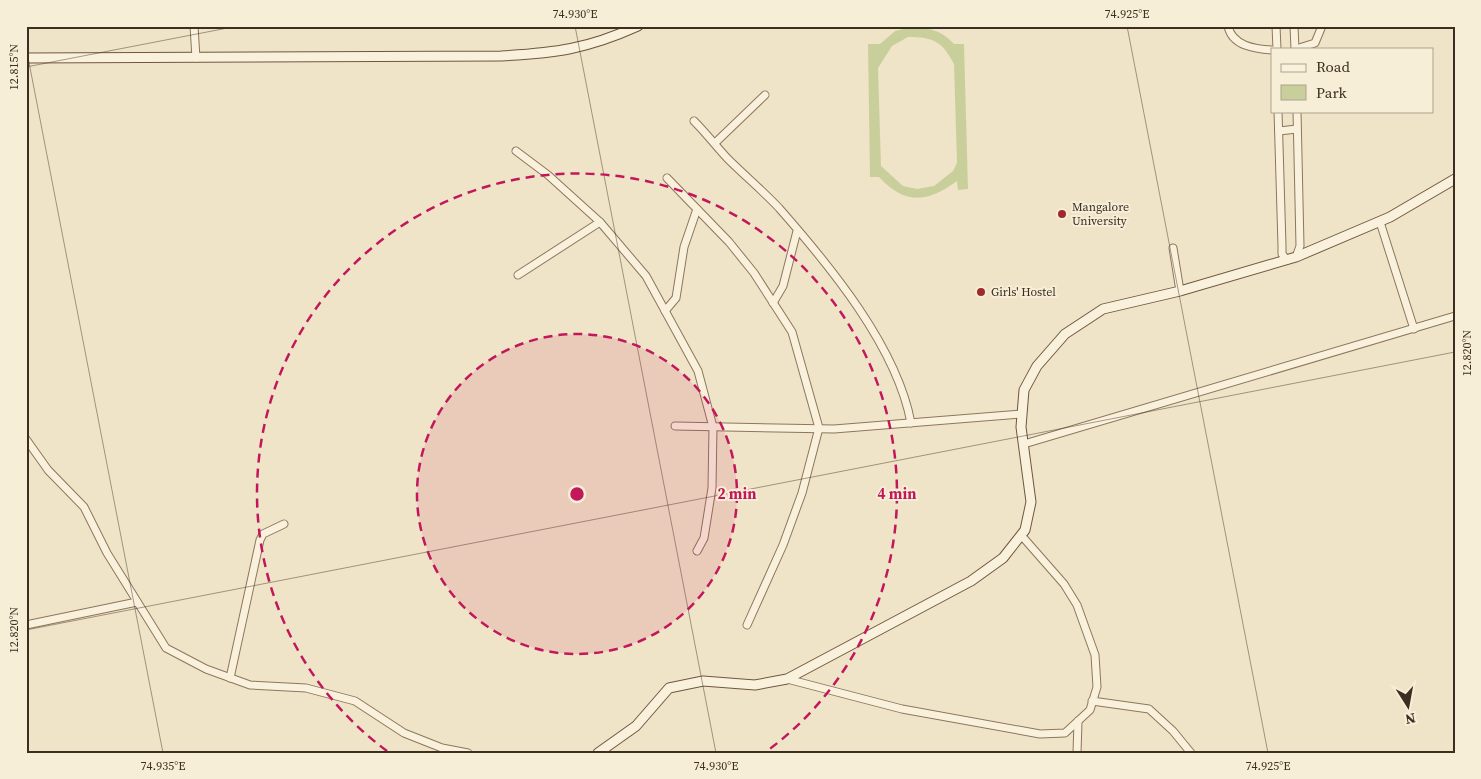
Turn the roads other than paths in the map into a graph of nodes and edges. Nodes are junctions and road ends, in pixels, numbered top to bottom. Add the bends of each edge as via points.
1 (194, 26) edge
2 (638, 26) edge
3 (1228, 26) edge
4 (1276, 26) edge
5 (1294, 26) edge
6 (1322, 26) edge
7 (1277, 48) edge
8 (1296, 48) edge
9 (1299, 48) edge
10 (1271, 50) edge
11 (26, 58) edge
12 (196, 58) junction
13 (765, 95) dead end
14 (1278, 112) edge
15 (1297, 112) edge
16 (694, 121) dead end
17 (1297, 129) junction
18 (1279, 130) junction
19 (716, 143) junction
20 (516, 151) dead end
21 (667, 178) dead end
22 (1455, 179) edge
23 (697, 209) junction
24 (600, 222) junction
25 (1380, 222) junction
26 (797, 231) junction
27 (1173, 248) dead end
28 (1292, 258) junction
29 (518, 275) dead end
30 (1180, 291) junction
31 (773, 303) junction
32 (665, 311) junction
33 (1455, 316) edge
34 (1414, 329) junction
35 (1022, 414) junction
36 (911, 423) junction
37 (676, 426) dead end
38 (713, 427) junction
39 (820, 428) junction
40 (26, 438) edge
41 (1024, 444) junction
42 (284, 524) dead end
43 (1021, 535) junction
44 (697, 551) dead end
45 (137, 602) junction
46 (26, 625) edge
47 (747, 625) dead end
48 (230, 678) junction
49 (787, 679) junction
50 (1092, 701) junction
51 (1078, 720) junction
52 (468, 753) edge
53 (598, 753) edge
54 (1077, 753) edge
55 (1191, 753) edge

1 - 12 street
2 - 12 main road via 603,42 546,54
3 - 10 street via 1230,33 1244,45
4 - 7 street
5 - 8 street
6 - 9 street via 1315,43
11 - 12 main road
13 - 19 street
14 - 18 street
15 - 17 street
16 - 19 street
17 - 18 street
17 - 28 street via 1300,246
18 - 28 street via 1282,254
19 - 26 street
20 - 24 street via 548,174
21 - 23 street
22 - 25 main road
23 - 31 street via 754,273
23 - 32 street via 684,247 676,298
24 - 29 street
24 - 32 street via 646,276
25 - 28 main road
25 - 34 street
26 - 31 street via 783,286
26 - 36 street via 879,339 907,399
27 - 30 street
28 - 30 main road
30 - 35 main road via 1103,309 1065,334 1037,366 1024,390
31 - 39 street via 792,332
32 - 38 street via 698,371
33 - 34 street
34 - 41 street
35 - 36 street
35 - 41 main road
36 - 39 street
37 - 38 street
38 - 39 street
38 - 44 street via 712,488 704,538
39 - 47 street via 802,494
40 - 45 street via 48,470 84,507
41 - 43 main road via 1031,502
42 - 48 street via 263,534 260,540
43 - 49 main road via 1003,558 971,581
43 - 50 street via 1064,584 1077,605 1095,655 1097,687
45 - 46 street
45 - 48 street via 166,648
48 - 52 street via 250,685 306,688 355,701 404,733 442,748
49 - 51 street via 902,708 1040,734 1065,733
49 - 53 main road via 755,686 703,681 669,688 636,726
50 - 51 street via 1090,710
50 - 55 street via 1149,709
51 - 54 street

